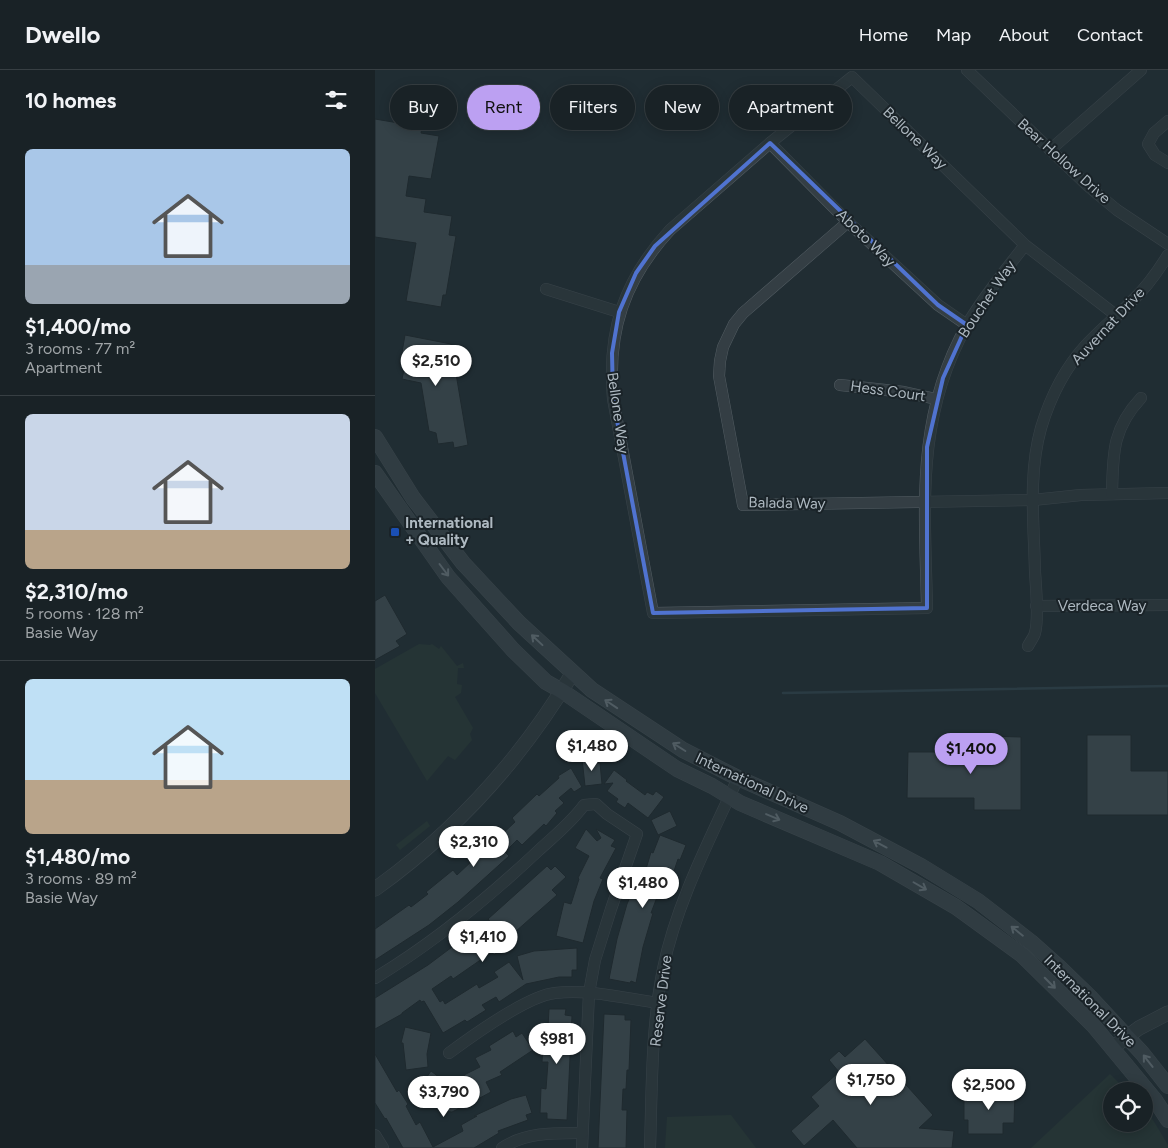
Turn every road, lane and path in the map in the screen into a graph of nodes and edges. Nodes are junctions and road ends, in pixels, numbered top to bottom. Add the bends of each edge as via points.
1 (967, 70) edge
2 (1141, 70) edge
3 (1168, 121) edge
4 (771, 143) junction
5 (1050, 150) junction
6 (1168, 163) edge
7 (848, 222) junction
8 (1168, 244) edge
9 (1025, 245) junction
10 (1168, 255) edge
11 (546, 289) dead end
12 (619, 312) junction
13 (1117, 316) junction
14 (967, 325) junction
15 (840, 384) dead end
16 (1141, 398) dead end
17 (937, 399) junction
18 (376, 448) edge
19 (375, 474) edge
20 (1168, 493) edge
21 (1112, 494) junction
22 (1033, 500) junction
23 (925, 502) junction
24 (1168, 605) edge
25 (1036, 606) junction
26 (1028, 646) dead end
27 (572, 674) junction
28 (562, 691) junction
29 (738, 778) junction
30 (730, 796) junction
31 (375, 889) edge
32 (375, 978) edge
33 (589, 993) junction
34 (658, 1003) junction
35 (1168, 1013) edge
36 (1127, 1038) junction
37 (1112, 1048) junction
38 (449, 1053) dead end
39 (1168, 1086) edge
40 (1168, 1120) edge
41 (583, 1133) junction
42 (375, 1135) edge
43 (383, 1148) edge
44 (503, 1148) edge
45 (582, 1148) edge
46 (650, 1148) edge

1 - 5 street, Bear Hollow Drive
2 - 5 street
3 - 6 street via 1154,133 1148,144 1155,155
4 - 7 street, Aboto Way
4 - 9 street, Bellone Way via 852,77
4 - 12 street, Bellone Way via 655,246 636,273
5 - 8 street, Bear Hollow Drive via 1117,210
7 - 14 street, Aboto Way via 938,306
7 - 23 street, Balada Way via 743,313 723,347 721,387 743,505
9 - 13 street, Bellone Way
9 - 14 street, Bouchet Way
10 - 13 street, Auvernat Drive via 1150,282
11 - 12 street
12 - 23 street, Bellone Way via 612,353 613,399 653,613 927,608
13 - 22 street, Auvernat Drive via 1085,346 1049,406 1036,452
14 - 17 street, Bouchet Way
15 - 17 street, Hess Court
16 - 21 street via 1125,418 1116,438
17 - 23 street, Bouchet Way via 927,447
27 -> 18 main road, International Drive via 463,563
19 -> 28 main road, International Drive via 448,577 513,650 546,682
20 - 21 street, Balada Way
21 - 22 street, Balada Way
22 - 23 street, Balada Way
22 - 25 street, Auvernat Drive
24 - 25 street, Verdeca Way
25 - 26 street, Auvernat Drive via 1035,633
27 - 28 street
29 -> 27 main road, International Drive via 683,750
28 - 30 main road, International Drive via 677,769
28 - 31 street via 519,752 473,805 422,853
29 - 30 street, Reserve Drive
36 -> 29 main road, International Drive via 1059,967 962,890 840,823
30 - 34 street, Reserve Drive via 677,918
30 -> 37 main road, International Drive via 740,804 880,863 956,907 1022,955
32 - 33 street via 448,929 506,881 584,805 596,804 637,834 602,936
33 - 34 street
33 - 38 street via 555,993 526,1003
33 - 41 street
34 - 46 street, Reserve Drive
35 - 36 street
36 - 37 street
39 -> 36 main road, International Drive
37 - 40 main road, International Drive
41 - 44 street via 521,1138
41 - 45 street
42 - 43 street

